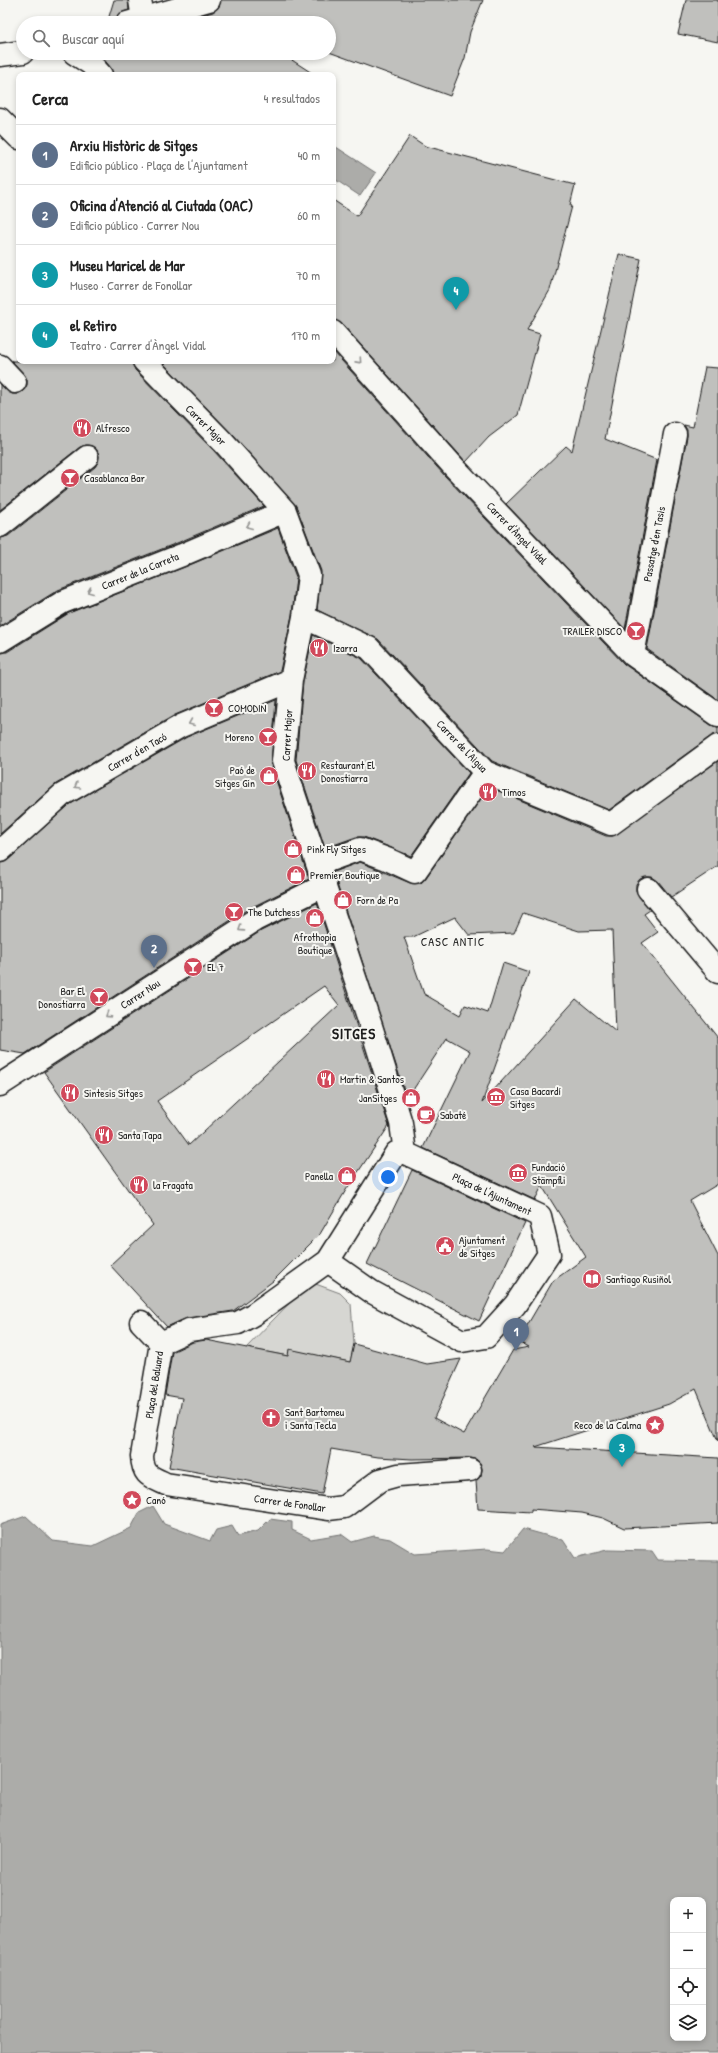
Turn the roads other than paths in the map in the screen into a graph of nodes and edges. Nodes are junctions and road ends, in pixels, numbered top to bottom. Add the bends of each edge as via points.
1 (209, 0) edge
2 (137, 14) edge
3 (16, 53) edge
4 (0, 55) edge
5 (85, 60) edge
6 (98, 72) edge
7 (0, 119) edge
8 (16, 135) edge
9 (336, 335) edge
10 (147, 364) edge
11 (0, 366) edge
12 (15, 382) dead end
13 (675, 434) dead end
14 (87, 457) dead end
15 (285, 511) junction
16 (0, 526) edge
17 (304, 617) junction
18 (0, 640) edge
19 (634, 655) junction
20 (291, 680) junction
21 (718, 715) edge
22 (718, 746) edge
23 (485, 772) junction
24 (0, 851) edge
25 (322, 874) junction
26 (648, 889) dead end
27 (718, 972) edge
28 (0, 1085) edge
29 (405, 1153) junction
30 (328, 1261) junction
31 (141, 1322) dead end
32 (161, 1343) junction
33 (142, 1456) joint
34 (470, 1470) dead end

1 - 2 street
3 - 4 street
5 - 6 street
7 - 8 street
9 -> 19 street, Carrer d'Àngel Vidal via 454,467
10 - 15 street, Carrer Major via 223,442
11 - 12 street
13 - 19 street, Passatge d'en Tasis
14 - 16 street
15 - 17 street, Carrer Major via 309,575
15 -> 18 street, Carrer de la Carreta via 63,602
17 - 20 street, Carrer Major
17 - 23 street, Carrer de l'Aigua via 369,648
19 - 21 street, Carrer d'Àngel Vidal
20 -> 24 street, Carrer d'en Tacó via 181,726 62,795
20 - 25 street, Carrer Major via 283,761
22 - 23 street, Carrer de l'Aigua via 611,824
23 - 25 street, Carrer Nou via 415,872 360,849
25 -> 28 street, Carrer Nou
25 - 29 street, Carrer Major via 401,1123
26 - 27 street
29 - 30 street via 396,1153
29 - 30 street, Plaça de l'Ajuntament via 540,1216 549,1254 515,1306 486,1337 462,1341 372,1292
30 - 32 street via 238,1323 189,1330
31 - 32 street, Plaça del Baluard
32 - 33 street, Plaça del Baluard
33 - 34 street, Carrer de Fonollar via 143,1468 149,1476 166,1484 328,1509 344,1507 380,1480 398,1475

